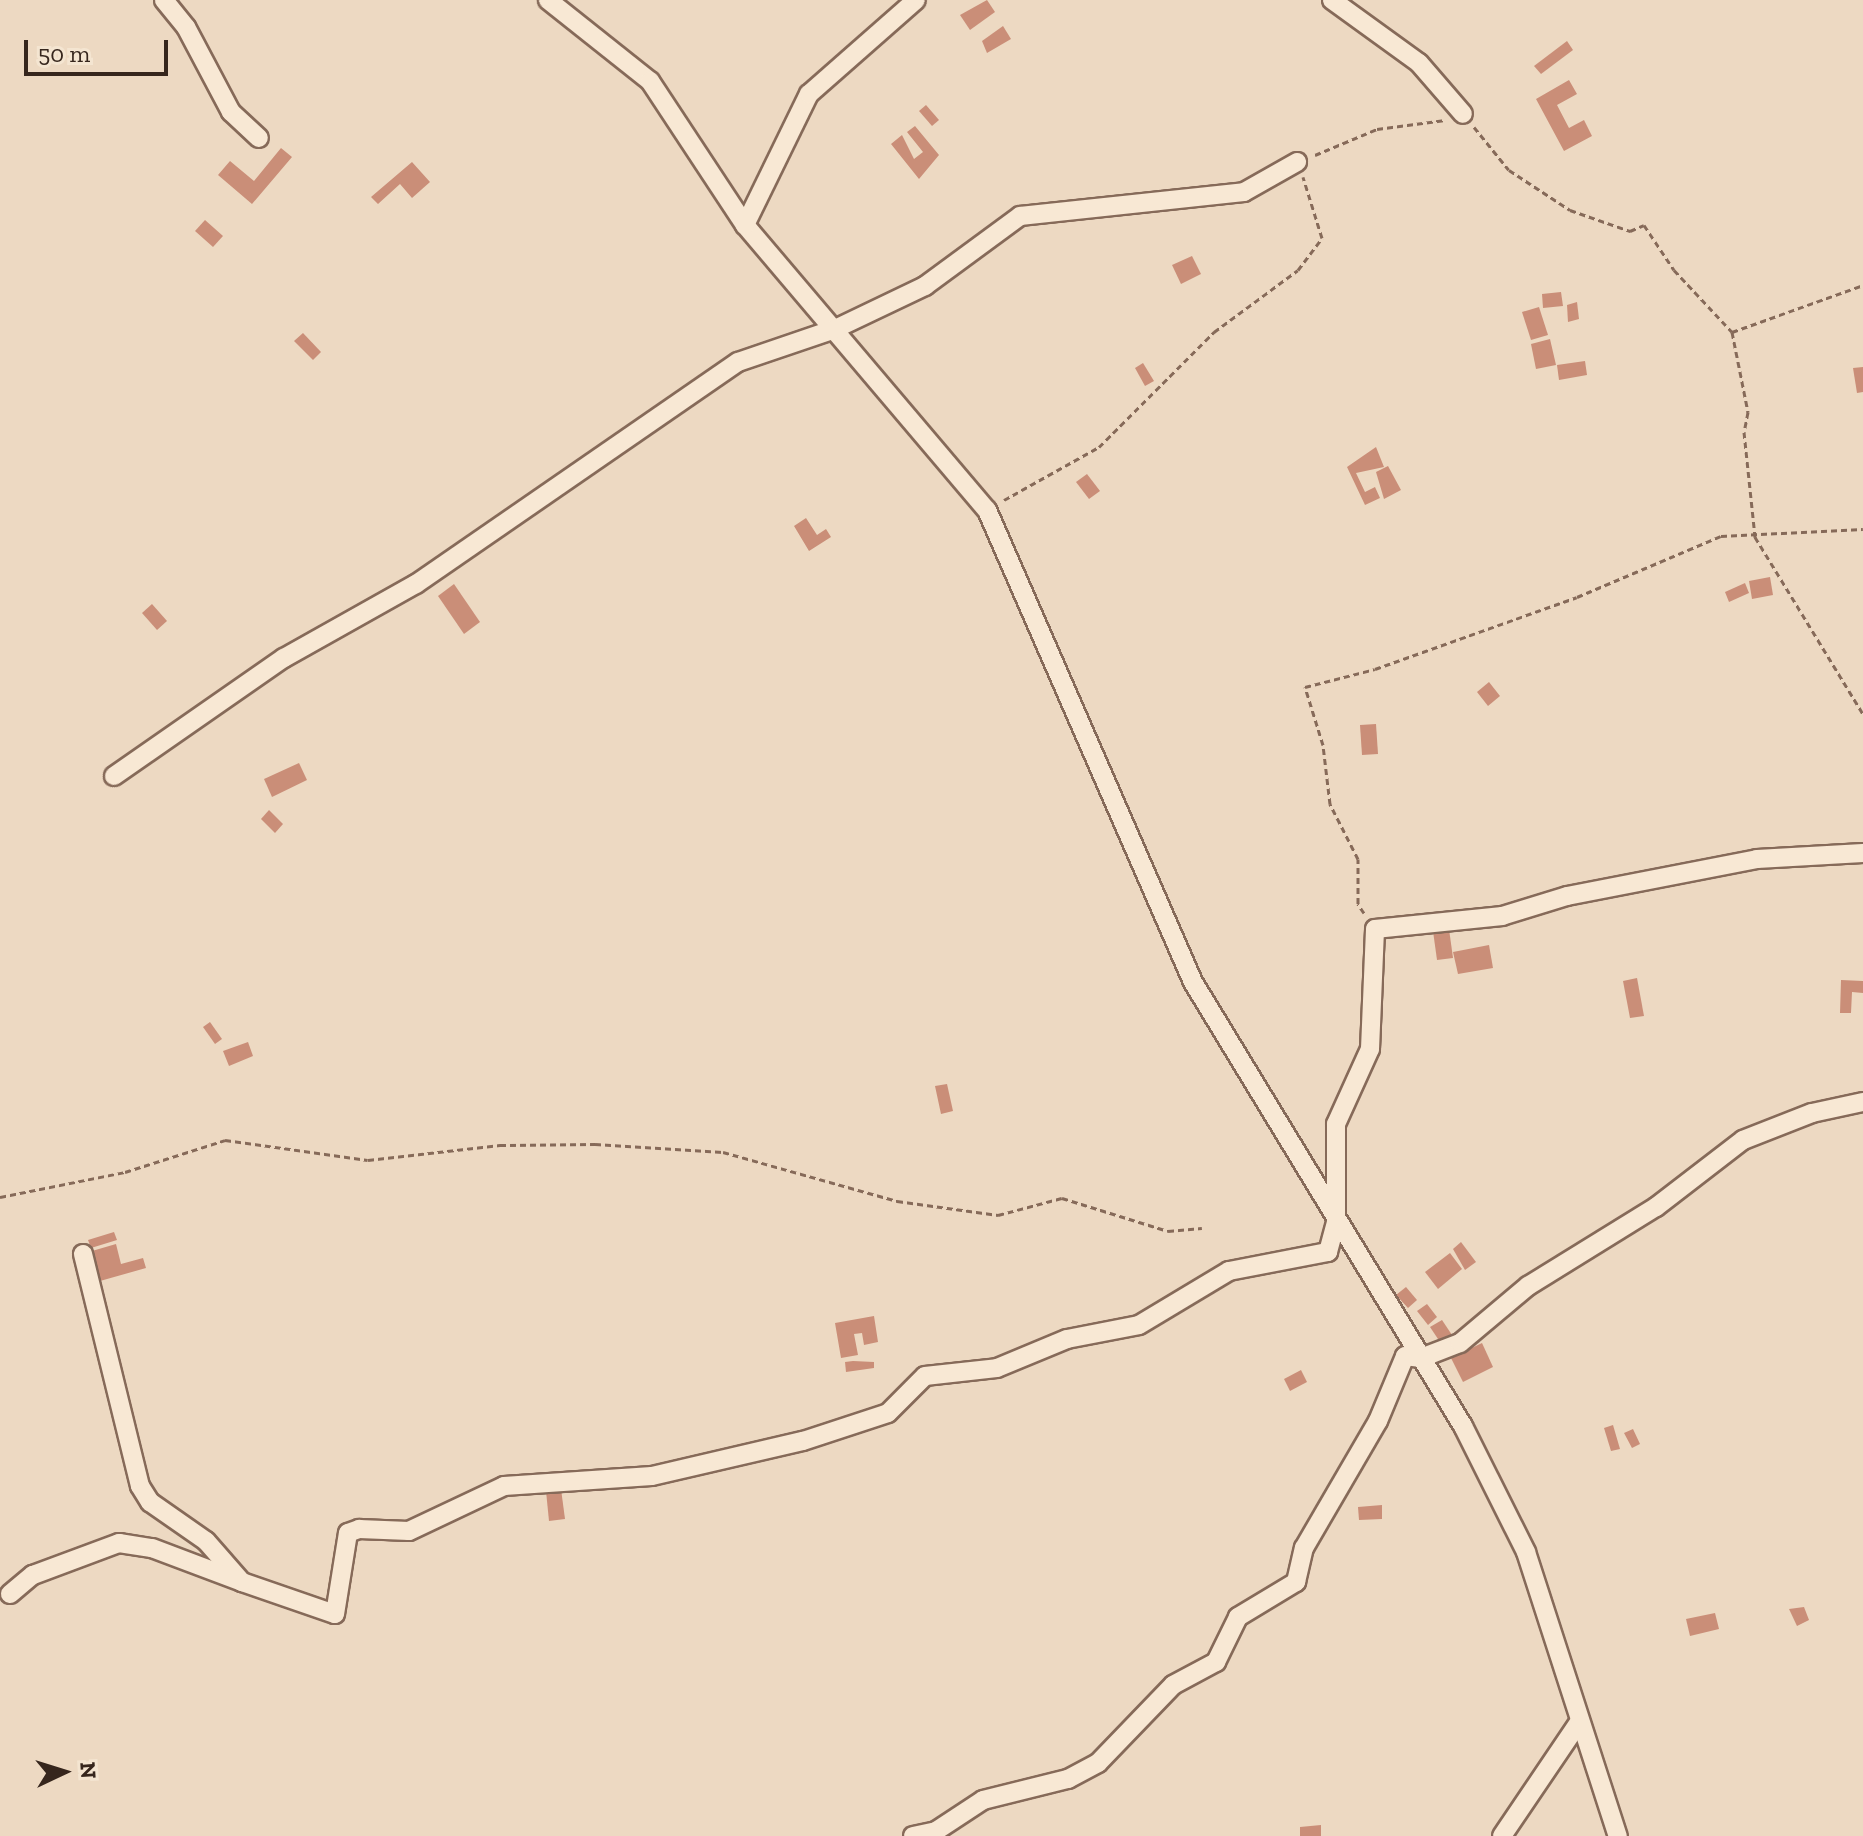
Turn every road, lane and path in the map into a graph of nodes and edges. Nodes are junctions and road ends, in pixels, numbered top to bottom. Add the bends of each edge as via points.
1 (164, 0) edge
2 (548, 0) edge
3 (916, 0) edge
4 (1332, 0) edge
5 (1463, 114) junction
6 (259, 138) dead end
7 (1297, 162) junction
8 (745, 225) junction
9 (1863, 285) edge
10 (835, 329) junction
11 (1732, 332) junction
12 (987, 510) junction
13 (1863, 529) edge
14 (1755, 537) junction
15 (1863, 714) edge
16 (114, 776) dead end
17 (1863, 853) edge
18 (1375, 929) junction
19 (1863, 1102) edge
20 (0, 1197) edge
21 (1336, 1222) junction
22 (1202, 1228) dead end
23 (83, 1254) dead end
24 (1421, 1358) junction
25 (242, 1582) junction
26 (10, 1594) dead end
27 (1580, 1721) junction
28 (913, 1836) edge
29 (1502, 1836) edge
30 (1618, 1836) edge

1 - 6 street via 186,27 231,112
2 - 8 street via 650,81
3 - 8 street via 809,94
4 - 5 street via 1419,63
5 - 7 path via 1377,129
5 - 11 path via 1509,170 1570,210 1630,231 1644,225 1674,270
7 - 10 street via 1244,192 1020,216 925,286
7 - 12 path via 1322,238 1298,270 1214,332 1099,447
8 - 10 street
9 - 11 path
10 - 12 street
10 - 16 street via 738,362 416,584 284,658
11 - 14 path via 1748,412
12 - 21 street via 1193,982
13 - 14 path
14 - 15 path
14 - 18 path via 1721,536 1552,606 1305,687 1323,745 1330,804 1358,859 1358,904
17 - 18 street via 1757,859 1567,896 1502,916
18 - 21 street via 1370,1049 1336,1124
19 - 24 street via 1743,1140 1656,1207 1528,1286 1460,1343
20 - 22 path via 125,1172 225,1140 368,1160 500,1145 595,1144 723,1152 897,1201 998,1215 1062,1198 1168,1231
21 - 24 street
21 - 25 street via 1328,1252 1229,1271 1139,1325 1067,1339 997,1368 925,1376 888,1413 803,1441 652,1476 504,1486 429,1526 348,1533 335,1614
23 - 25 street via 140,1486 169,1519 232,1566
24 - 27 street via 1526,1552
24 - 28 street via 1405,1356 1392,1378 1378,1421 1304,1548 1296,1582 1238,1617 1216,1662 1173,1685 1098,1763 1068,1779 983,1800 936,1831
25 - 26 street via 152,1548 119,1543 33,1575
27 - 29 street
27 - 30 street

